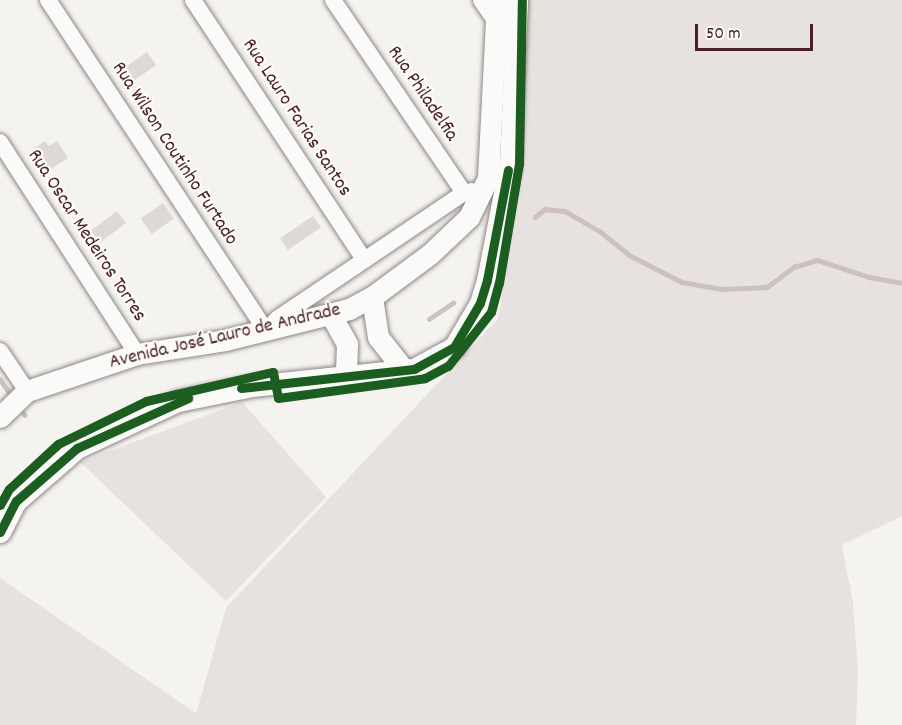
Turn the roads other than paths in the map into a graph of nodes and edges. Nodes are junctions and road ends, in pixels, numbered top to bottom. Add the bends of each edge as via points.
1 (48, 0) edge
2 (193, 0) edge
3 (333, 0) edge
4 (481, 0) edge
5 (497, 0) edge
6 (518, 0) edge
7 (496, 21) junction
8 (0, 142) edge
9 (485, 188) junction
10 (464, 193) junction
11 (364, 260) junction
12 (372, 297) junction
13 (331, 315) junction
14 (266, 331) junction
15 (0, 351) edge
16 (137, 354) junction
17 (404, 370) junction
18 (346, 376) junction
19 (14, 403) edge
20 (0, 532) edge

1 - 14 street, Rua Wilson Coutinho Furtado
2 - 11 street, Rua Lauro Farias Santos
3 - 10 street, Rua Philadelfia
4 - 7 street
5 - 7 street, Avenida José Lauro de Andrade
6 - 17 street via 510,162 480,303 454,347 436,360
7 - 9 street, Avenida José Lauro de Andrade
8 - 16 street, Rua Oscar Medeiros Torres
9 - 10 street
9 - 12 street, Avenida José Lauro de Andrade via 469,217 430,254
10 - 11 street
11 - 14 street via 277,319
12 - 13 street, Avenida José Lauro de Andrade
12 - 17 street via 378,337
13 - 14 street, Avenida José Lauro de Andrade
13 - 18 street via 347,344
14 - 16 street, Avenida José Lauro de Andrade
15 - 19 street
16 - 19 street, Avenida José Lauro de Andrade
17 - 18 street
18 - 20 street via 252,386 178,401 77,448 16,501

